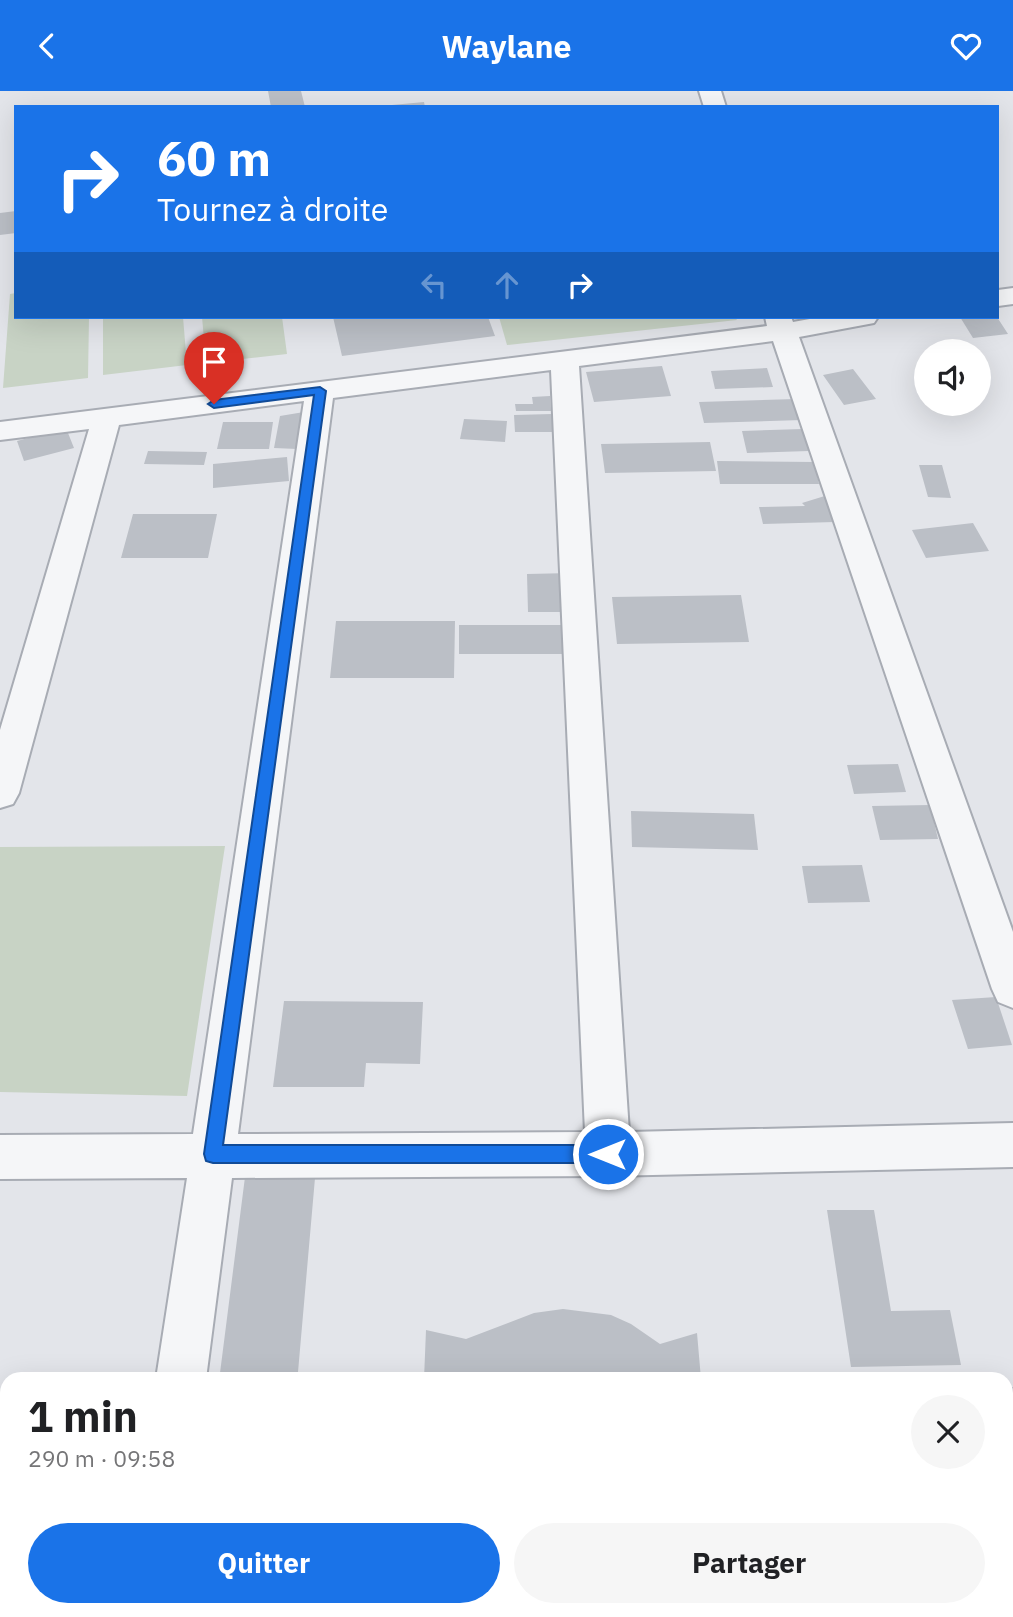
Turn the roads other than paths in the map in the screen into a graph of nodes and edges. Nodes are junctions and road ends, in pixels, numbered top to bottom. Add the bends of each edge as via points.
1 (840, 319) edge
2 (780, 324) edge
3 (565, 360) junction
4 (320, 391) junction
5 (107, 417) junction
6 (0, 431) edge
7 (15, 687) edge
8 (0, 793) edge
9 (1013, 989) edge
10 (1013, 1145) edge
11 (213, 1154) junction
12 (608, 1154) junction
13 (0, 1157) edge
14 (182, 1372) edge

1 - 2 street
2 - 3 street
2 - 9 street
3 - 4 street
3 - 12 street
4 - 5 street
4 - 11 street
5 - 6 street
5 - 7 street
7 - 8 street
10 - 12 street
11 - 12 street
11 - 13 street
11 - 14 street

